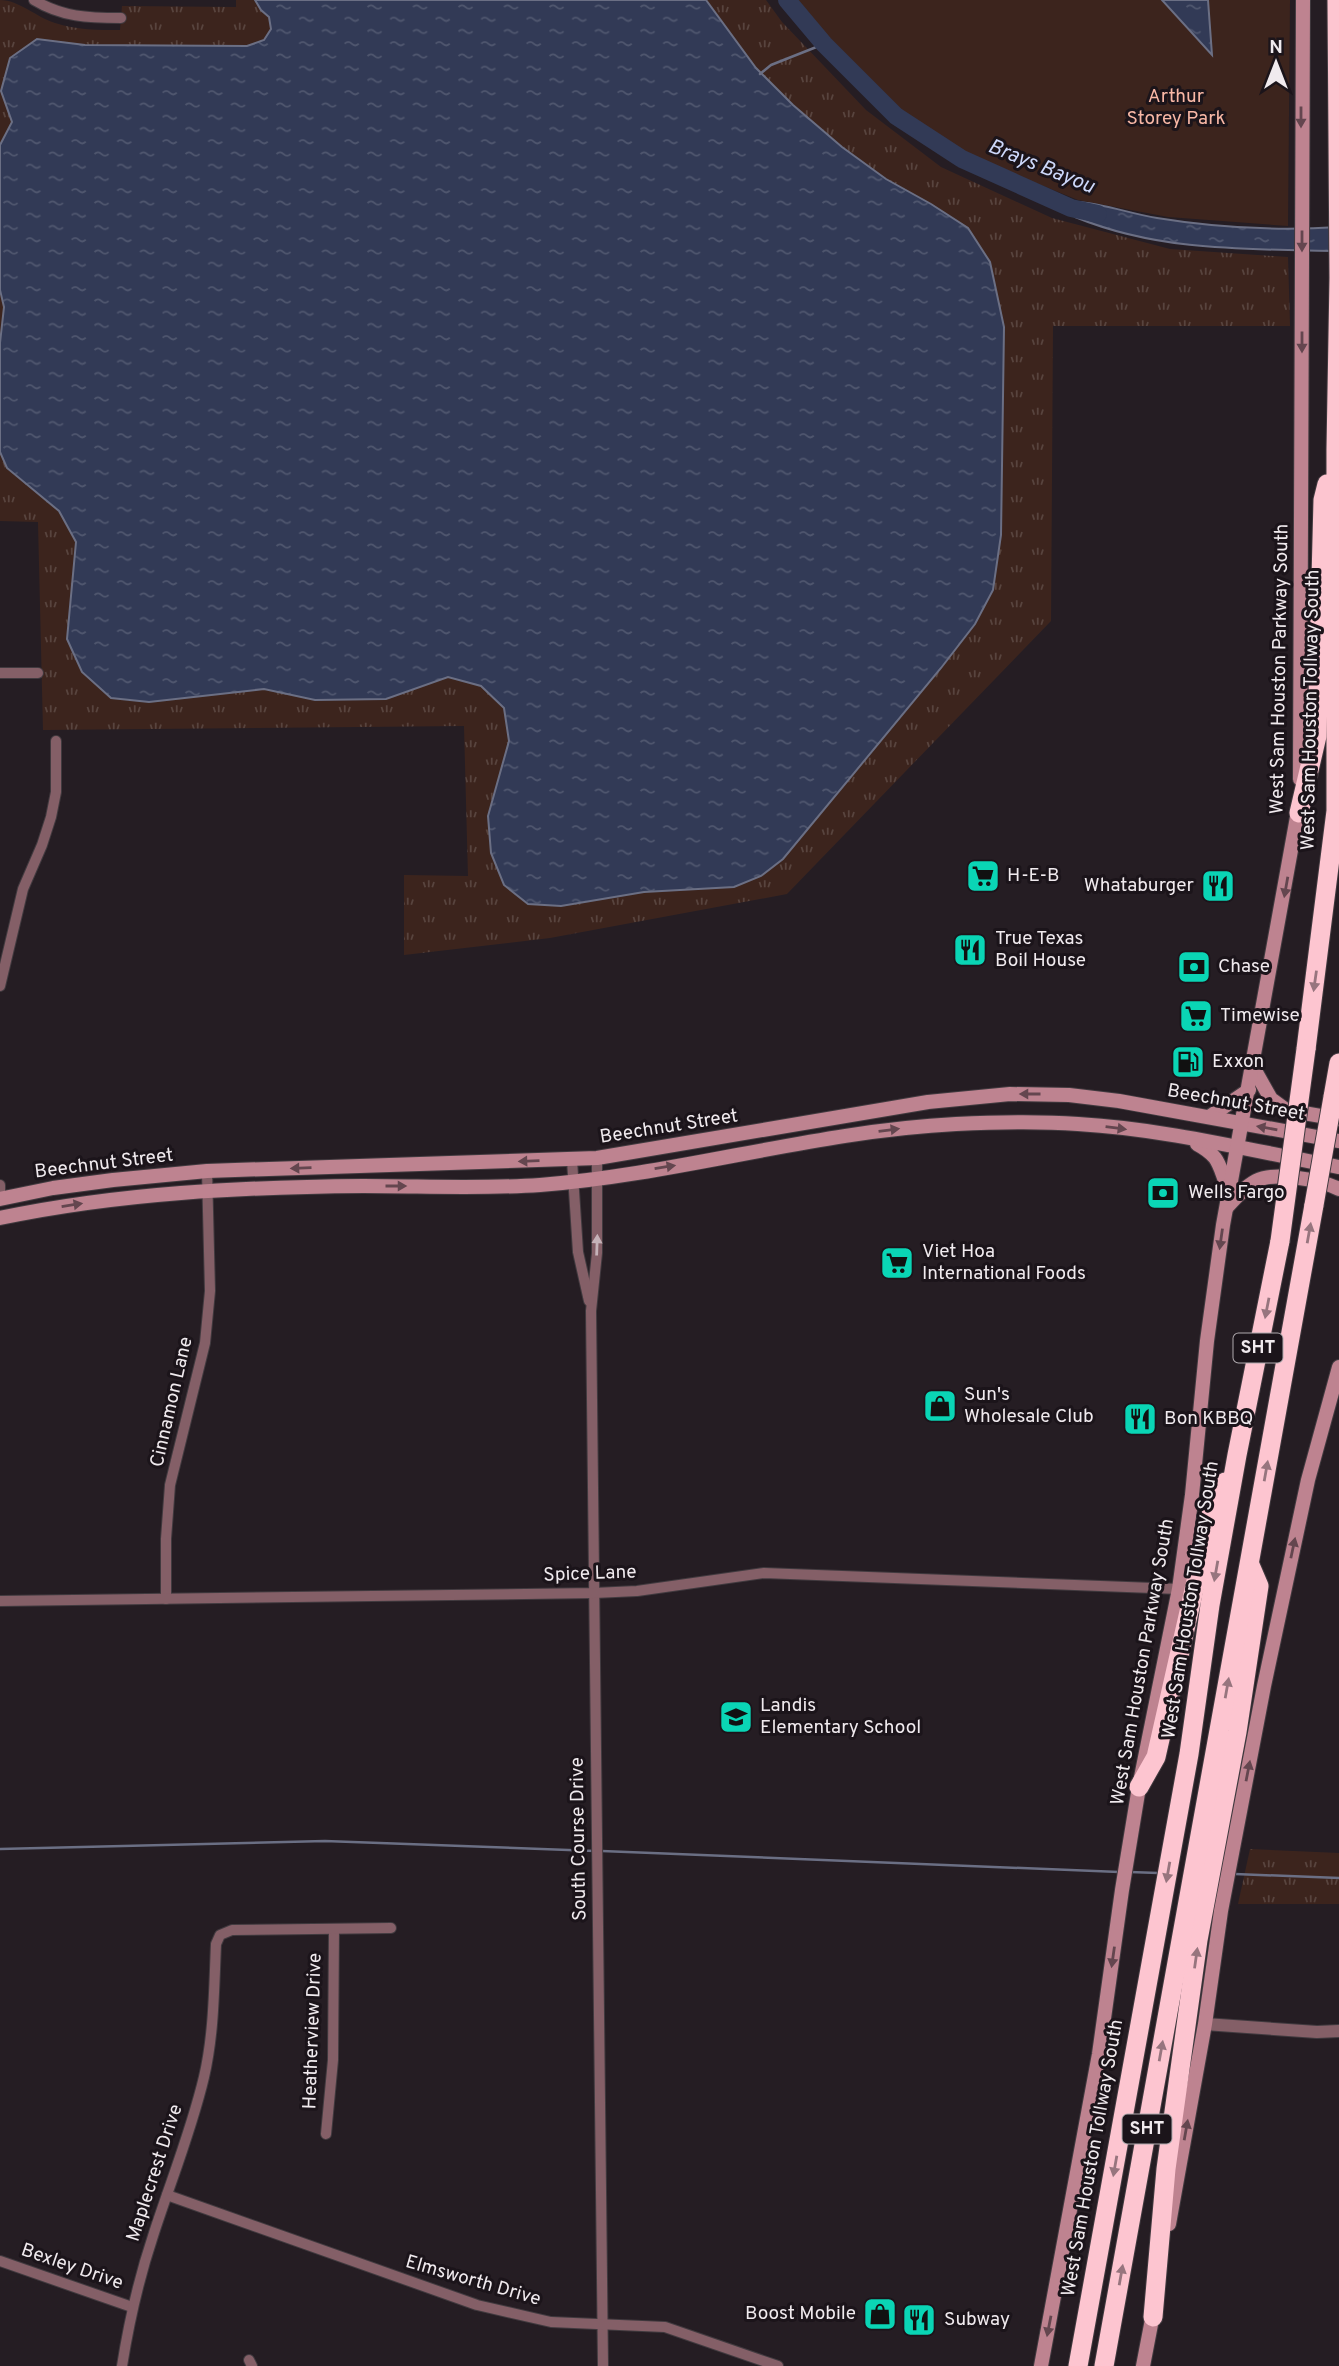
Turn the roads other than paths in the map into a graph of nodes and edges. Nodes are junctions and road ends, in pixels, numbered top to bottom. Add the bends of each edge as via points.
1 (34, 0) edge
2 (1303, 0) edge
3 (1337, 0) edge
4 (121, 18) dead end
5 (1338, 206) edge
6 (1339, 278) edge
7 (1336, 449) junction
8 (0, 673) edge
9 (38, 673) dead end
10 (55, 741) dead end
11 (1299, 813) junction
12 (0, 986) edge
13 (1339, 1063) edge
14 (1253, 1067) junction
15 (1249, 1090) junction
16 (954, 1099) junction
17 (1209, 1117) junction
18 (1339, 1119) edge
19 (1242, 1123) junction
20 (956, 1124) junction
21 (795, 1125) junction
22 (1186, 1139) junction
23 (1339, 1141) edge
24 (800, 1143) junction
25 (1238, 1149) junction
26 (597, 1158) junction
27 (572, 1160) junction
28 (365, 1166) junction
29 (1339, 1167) edge
30 (207, 1171) junction
31 (597, 1178) junction
32 (573, 1182) junction
33 (0, 1185) edge
34 (363, 1186) junction
35 (1339, 1189) edge
36 (1230, 1190) junction
37 (207, 1191) junction
38 (0, 1199) edge
39 (0, 1207) edge
40 (1226, 1207) junction
41 (0, 1218) edge
42 (591, 1311) junction
43 (1339, 1367) edge
44 (1237, 1455) junction
45 (1249, 1563) junction
46 (1179, 1589) junction
47 (594, 1593) junction
48 (166, 1599) junction
49 (0, 1601) edge
50 (1139, 1787) junction
51 (1226, 1838) junction
52 (1214, 1902) junction
53 (391, 1928) dead end
54 (334, 1929) junction
55 (1205, 2024) junction
56 (1339, 2031) edge
57 (326, 2134) dead end
58 (167, 2195) junction
59 (0, 2261) edge
60 (132, 2307) junction
61 (1153, 2317) junction
62 (602, 2322) junction
63 (121, 2366) edge
64 (603, 2366) edge
65 (778, 2366) edge
66 (1041, 2366) edge
67 (1079, 2366) edge
68 (1104, 2366) edge
69 (1143, 2366) edge

1 - 4 street via 72,16
2 -> 11 main road, West Sam Houston Parkway South
3 - 5 highway, West Sam Houston Tollway South / SHT
5 - 6 highway, West Sam Houston Tollway South / SHT
6 - 7 highway, West Sam Houston Tollway South / SHT
7 - 11 highway via 1323,500 1317,736
7 -> 44 highway, West Sam Houston Tollway South / SHT, bridge via 1336,811 1280,1241
8 - 9 street
10 - 12 street via 56,792 51,817 23,889
11 -> 14 main road, West Sam Houston Parkway South
45 -> 13 highway, SHT, bridge
14 - 15 main road, West Sam Houston Parkway South
14 - 18 main road via 1271,1099 1286,1110
15 - 17 main road
15 - 19 main road, West Sam Houston Parkway South
17 -> 16 main road, Beechnut Street via 1069,1096 1010,1094
16 - 20 main road
16 - 21 main road, Beechnut Street
17 - 19 main road, Beechnut Street
23 -> 19 main road, Beechnut Street
19 - 25 main road, West Sam Houston Parkway South
20 -> 22 main road, Beechnut Street via 1079,1124
24 -> 20 main road, Beechnut Street
21 - 24 main road
21 - 26 main road, Beechnut Street
22 - 25 main road, Beechnut Street
22 - 36 main road via 1215,1155
31 -> 24 main road, Beechnut Street
25 - 29 main road, Beechnut Street
25 - 36 main road, West Sam Houston Parkway South
26 - 27 main road, Beechnut Street
26 - 31 street, South Course Drive
27 -> 28 main road, Beechnut Street
27 - 32 street, South Course Drive
28 -> 30 main road, Beechnut Street
28 - 34 main road
30 - 37 street, Cinnamon Lane
30 - 38 main road, Beechnut Street via 101,1181
31 - 32 main road, Beechnut Street
42 -> 31 street, South Course Drive
34 -> 32 main road, Beechnut Street
32 - 42 street, South Course Drive via 578,1252
33 - 38 street
34 - 37 main road, Beechnut Street
35 - 40 main road via 1267,1177 1243,1190
36 - 40 main road, West Sam Houston Parkway South
41 -> 37 main road, Beechnut Street via 104,1200
37 - 48 street, Cinnamon Lane via 210,1291 205,1343 170,1485
38 - 39 main road
40 -> 46 main road, West Sam Houston Parkway South
42 - 47 street, South Course Drive
51 -> 43 main road via 1296,1530
44 - 50 highway via 1213,1506 1156,1757
44 -> 67 highway, West Sam Houston Tollway South / SHT via 1163,1906
45 - 51 highway via 1259,1586
68 -> 45 highway, SHT
46 - 47 street, Spice Lane via 764,1573
46 - 50 main road, West Sam Houston Parkway South
47 - 48 street, Spice Lane
47 - 62 street, South Course Drive
48 - 49 street, Spice Lane
50 -> 66 main road, West Sam Houston Parkway South via 1099,2054
51 - 52 highway
52 - 55 main road
61 -> 52 highway via 1166,2169
53 - 54 street
54 - 57 street, Heatherview Drive via 333,2060
54 - 58 street, Maplecrest Drive via 232,1930 220,1935 205,2074
55 - 56 street
61 -> 55 main road
58 - 60 street, Maplecrest Drive
58 - 62 street, Elmsworth Drive via 477,2305 551,2322
59 - 60 street, Bexley Drive
60 - 63 street, Maplecrest Drive
61 - 69 main road
62 - 64 street, South Course Drive
62 - 65 street, Elmsworth Drive via 665,2327

